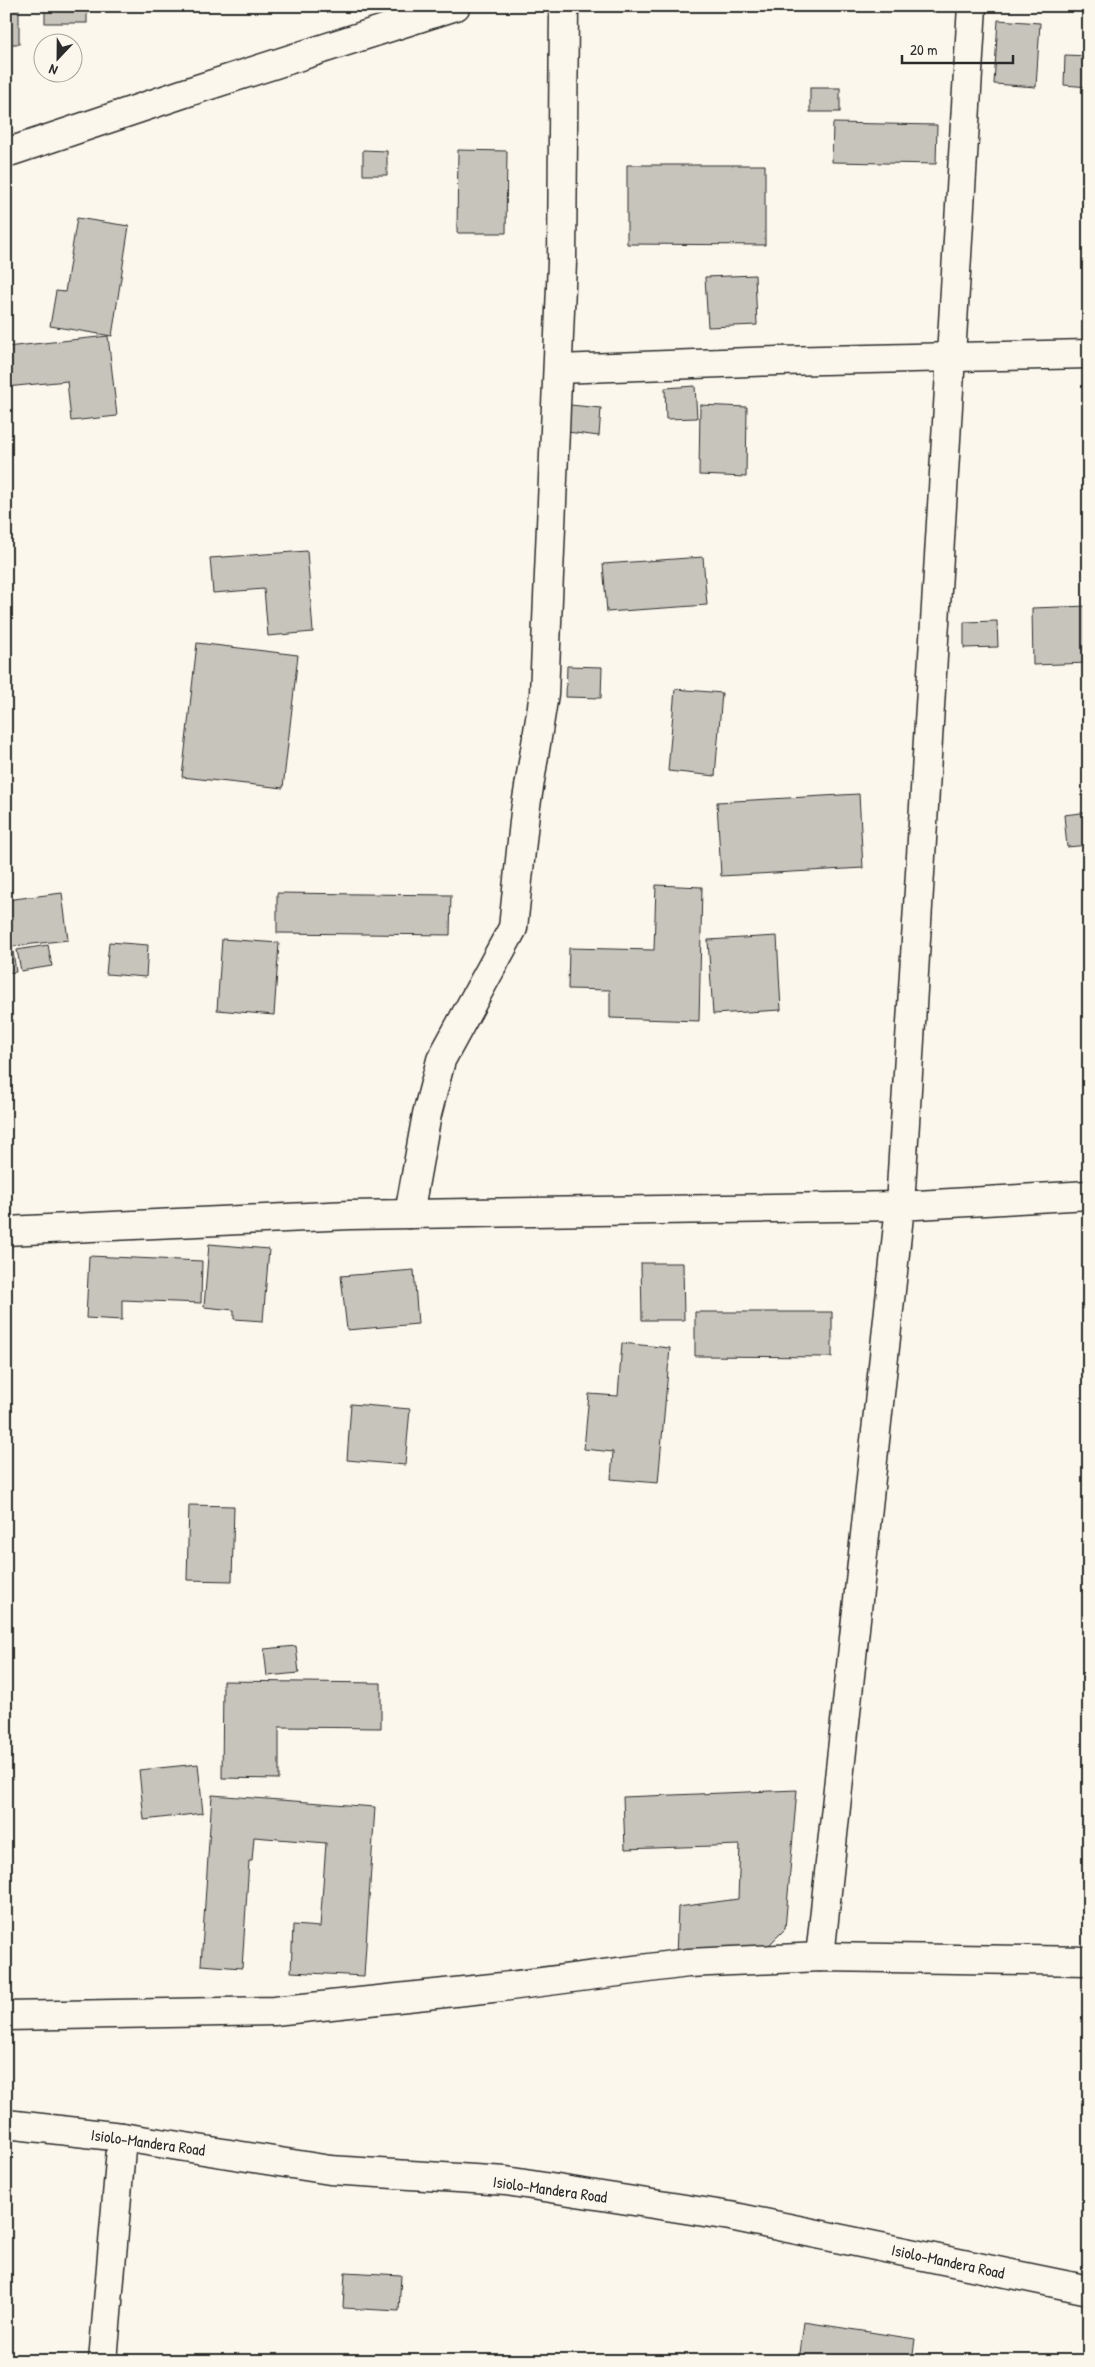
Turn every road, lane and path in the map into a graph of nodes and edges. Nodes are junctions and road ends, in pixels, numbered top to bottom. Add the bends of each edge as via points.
1 (456, 6) edge
2 (564, 6) edge
3 (972, 6) edge
4 (6, 153) edge
5 (1089, 354) edge
6 (951, 359) junction
7 (558, 369) junction
8 (1089, 1195) edge
9 (900, 1206) junction
10 (410, 1214) junction
11 (6, 1231) edge
12 (820, 1957) junction
13 (1089, 1961) edge
14 (6, 2016) edge
15 (6, 2124) edge
16 (122, 2138) junction
17 (1089, 2290) edge
18 (103, 2361) edge

1 - 4 main road
2 - 7 main road
3 - 6 main road
5 - 6 main road
6 - 7 main road
6 - 9 main road
7 - 10 main road via 544,694 525,812 513,928 441,1060 426,1114
8 - 9 main road
9 - 10 main road
9 - 12 main road
10 - 11 main road
12 - 13 main road
12 - 14 main road via 688,1963 274,2011
15 - 16 main road, Isiolo-Mandera Road
16 - 17 main road, Isiolo-Mandera Road via 330,2170 506,2181 701,2212
16 - 18 main road

